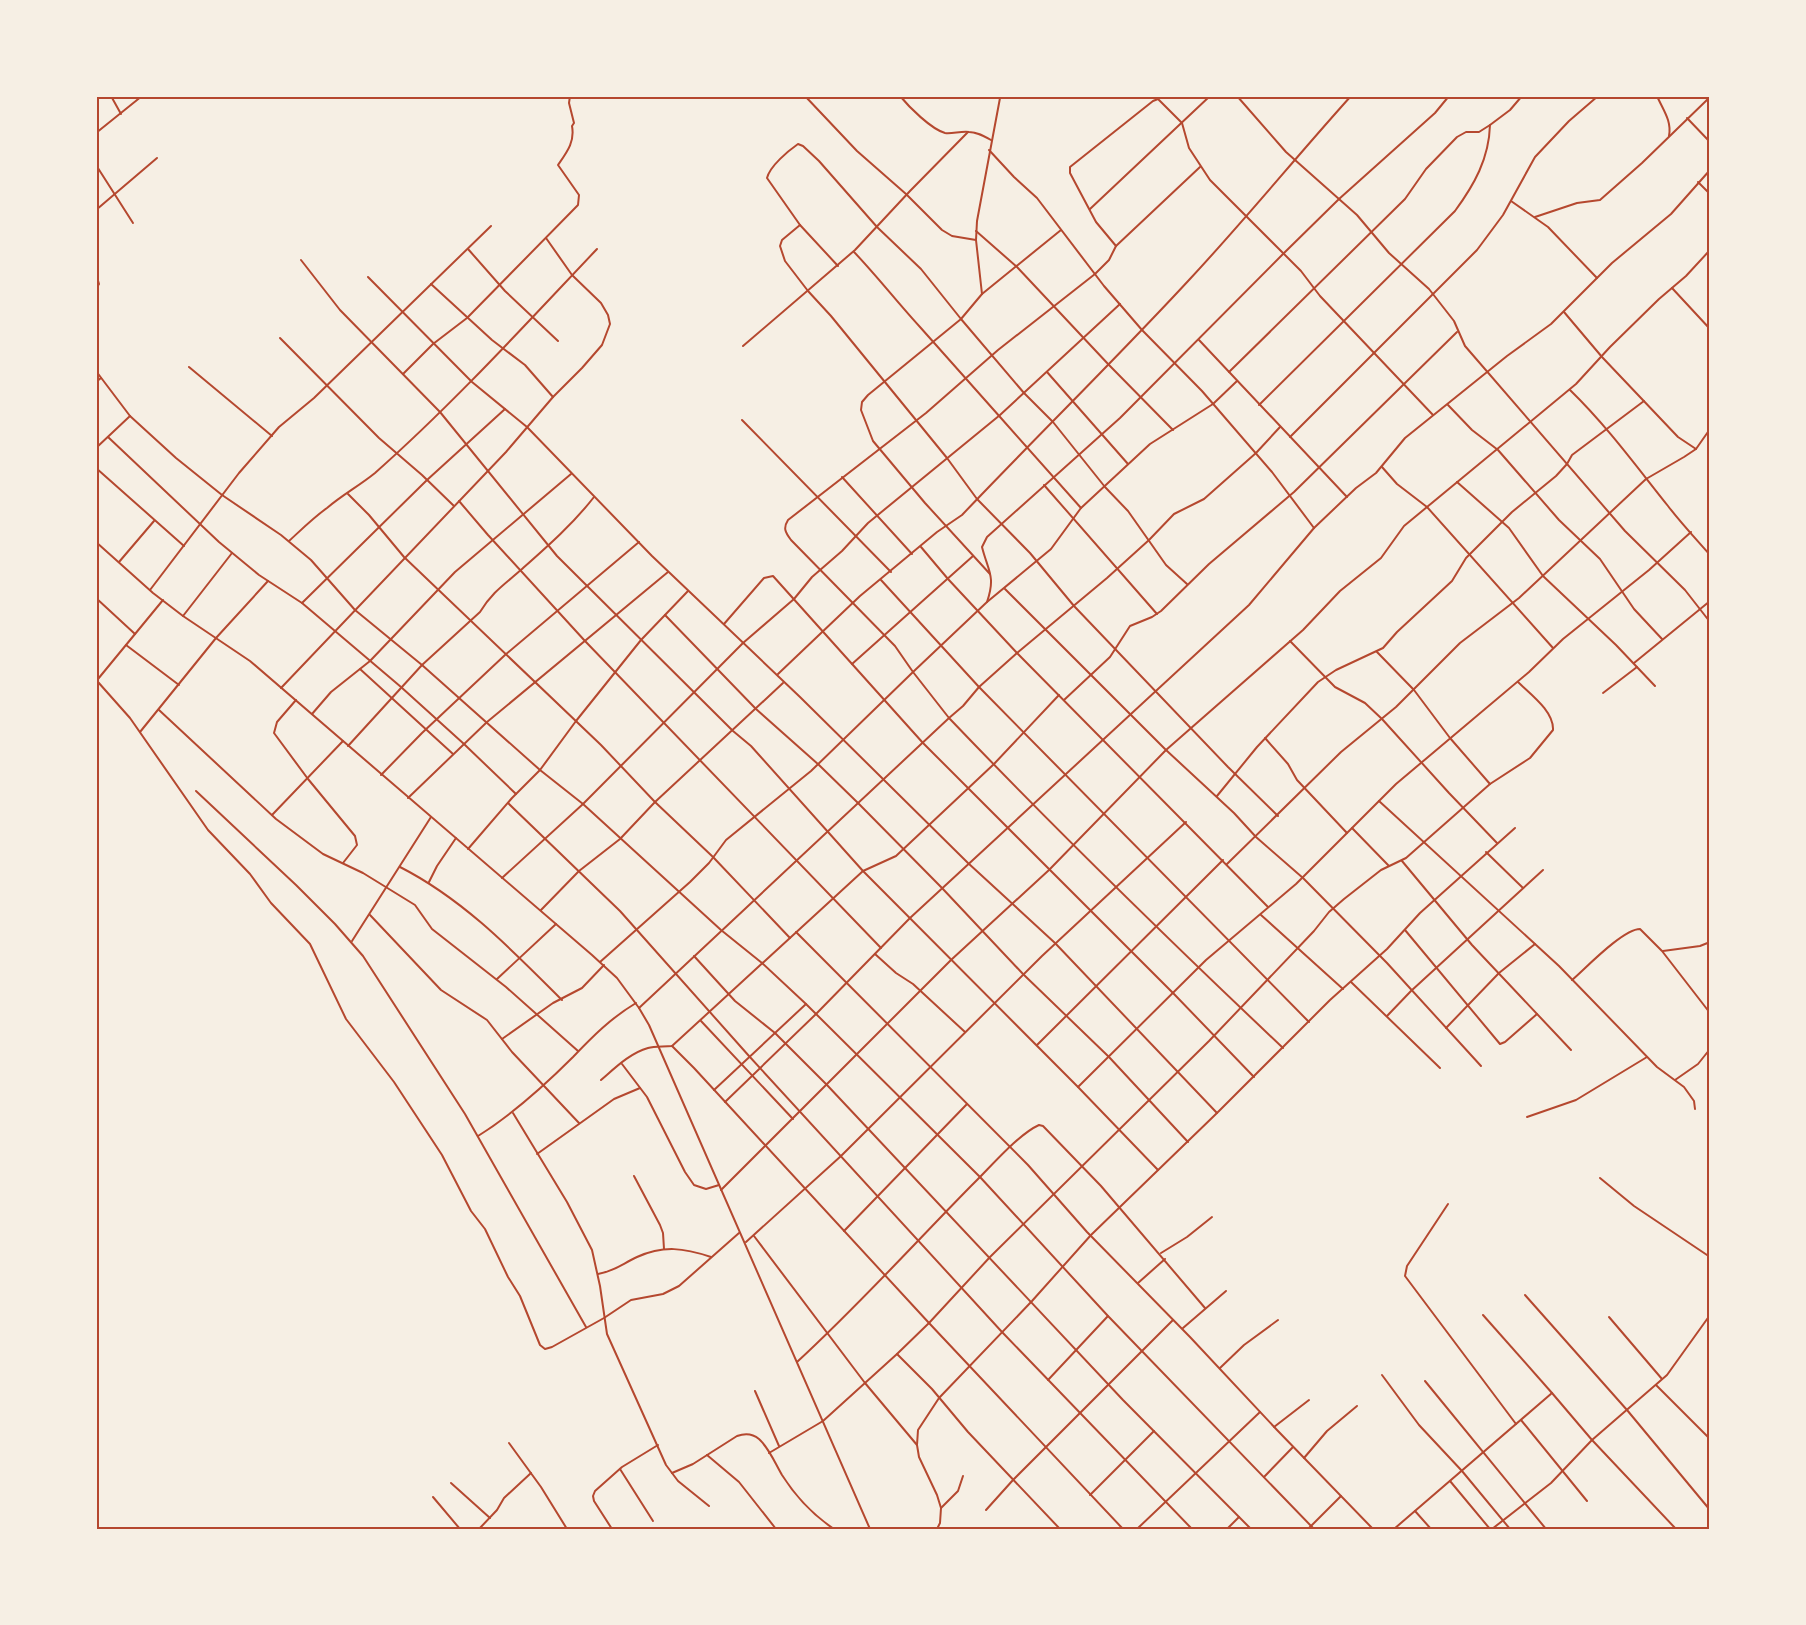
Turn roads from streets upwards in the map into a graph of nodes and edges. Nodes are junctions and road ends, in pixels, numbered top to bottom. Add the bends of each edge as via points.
1 (111, 96) edge
2 (142, 96) edge
3 (570, 96) edge
4 (805, 96) edge
5 (900, 96) edge
6 (1210, 96) edge
7 (1237, 96) edge
8 (1351, 96) edge
9 (1522, 96) edge
10 (1598, 96) edge
11 (1658, 96) edge
12 (1447, 97) edge
13 (1710, 97) edge
14 (1000, 98) dead end
15 (121, 114) junction
16 (1688, 118) junction
17 (1182, 123) junction
18 (1490, 125) junction
19 (968, 132) junction
20 (96, 133) edge
21 (1669, 136) junction
22 (991, 140) junction
23 (1710, 142) edge
24 (989, 150) junction
25 (157, 158) dead end
26 (1296, 160) junction
27 (96, 165) edge
28 (1200, 167) junction
29 (1710, 170) edge
30 (1698, 182) junction
31 (115, 194) junction
32 (906, 194) junction
33 (1710, 194) edge
34 (1339, 199) junction
35 (1511, 201) junction
36 (96, 210) edge
37 (1089, 210) junction
38 (1535, 216) junction
39 (1246, 217) junction
40 (133, 223) dead end
41 (800, 225) junction
42 (491, 226) dead end
43 (877, 227) junction
44 (1061, 230) junction
45 (976, 231) junction
46 (1372, 232) junction
47 (546, 238) junction
48 (976, 240) junction
49 (1116, 246) junction
50 (467, 248) junction
51 (597, 249) dead end
52 (1710, 250) edge
53 (854, 252) junction
54 (1283, 254) junction
55 (301, 260) dead end
56 (1402, 265) junction
57 (838, 266) junction
58 (1017, 267) junction
59 (96, 273) edge
60 (1095, 274) junction
61 (572, 275) junction
62 (368, 277) dead end
63 (1597, 278) junction
64 (431, 284) junction
65 (500, 285) junction
66 (1672, 288) junction
67 (96, 289) edge
68 (1313, 289) junction
69 (808, 291) junction
70 (982, 294) junction
71 (1434, 294) junction
72 (1120, 304) junction
73 (1054, 306) junction
74 (402, 311) junction
75 (1564, 312) junction
76 (532, 317) junction
77 (467, 318) junction
78 (961, 319) junction
79 (1344, 322) junction
80 (1710, 329) edge
81 (1142, 330) junction
82 (1457, 332) junction
83 (280, 338) dead end
84 (1083, 338) junction
85 (1198, 339) junction
86 (558, 341) dead end
87 (370, 342) junction
88 (933, 342) junction
89 (433, 344) junction
90 (743, 346) dead end
91 (502, 348) junction
92 (1374, 353) junction
93 (992, 355) junction
94 (1602, 357) junction
95 (1175, 363) junction
96 (1109, 365) junction
97 (189, 367) dead end
98 (96, 371) edge
99 (1488, 371) junction
100 (1047, 372) junction
101 (1229, 372) junction
102 (402, 374) junction
103 (101, 378) junction
104 (965, 378) junction
105 (1237, 381) junction
106 (96, 382) edge
107 (472, 382) junction
108 (884, 382) junction
109 (1404, 384) junction
110 (326, 385) junction
111 (1570, 390) junction
112 (1024, 393) junction
113 (553, 397) junction
114 (1141, 397) junction
115 (1644, 401) junction
116 (1073, 402) junction
117 (1213, 404) junction
118 (1447, 404) junction
119 (1259, 405) junction
120 (505, 409) junction
121 (441, 412) junction
122 (130, 416) junction
123 (1000, 416) junction
124 (1433, 416) junction
125 (742, 420) dead end
126 (916, 421) junction
127 (1053, 422) junction
128 (1532, 422) junction
129 (527, 427) junction
130 (1280, 427) junction
131 (1606, 428) junction
132 (1710, 429) edge
133 (1173, 430) junction
134 (1103, 434) junction
135 (272, 436) junction
136 (108, 437) junction
137 (1290, 437) junction
138 (467, 443) junction
139 (97, 446) edge
140 (1028, 447) junction
141 (879, 449) junction
142 (1696, 449) junction
143 (1498, 450) junction
144 (396, 453) junction
145 (1256, 453) junction
146 (1079, 454) junction
147 (947, 458) junction
148 (1128, 464) junction
149 (1567, 464) junction
150 (1382, 467) junction
151 (96, 468) edge
152 (1319, 469) junction
153 (488, 470) junction
154 (571, 474) junction
155 (842, 477) junction
156 (1053, 477) junction
157 (1646, 479) junction
158 (427, 480) junction
159 (1457, 482) junction
160 (1044, 485) junction
161 (911, 487) junction
162 (1105, 487) junction
163 (1536, 492) junction
164 (348, 494) junction
165 (222, 495) junction
166 (818, 496) junction
167 (1290, 496) junction
168 (594, 497) junction
169 (1347, 497) junction
170 (977, 500) junction
171 (459, 501) junction
172 (454, 506) junction
173 (1427, 507) junction
174 (1081, 508) junction
175 (1609, 513) junction
176 (522, 514) junction
177 (876, 515) junction
178 (1072, 519) junction
179 (154, 521) junction
180 (1503, 522) junction
181 (202, 524) junction
182 (1001, 525) junction
183 (946, 526) junction
184 (380, 528) junction
185 (1314, 528) junction
186 (1690, 532) junction
187 (855, 535) junction
188 (492, 540) junction
189 (1149, 540) junction
190 (1581, 540) junction
191 (288, 541) junction
192 (96, 542) edge
193 (639, 542) junction
194 (548, 545) junction
195 (184, 546) junction
196 (921, 546) junction
197 (232, 553) junction
198 (912, 554) junction
199 (1469, 555) junction
200 (1710, 555) edge
201 (973, 556) junction
202 (404, 557) junction
203 (118, 562) junction
204 (1037, 562) junction
205 (1657, 563) junction
206 (1118, 568) junction
207 (820, 570) junction
208 (520, 571) junction
209 (668, 572) junction
210 (891, 572) junction
211 (992, 576) junction
212 (1543, 576) junction
213 (327, 577) junction
214 (881, 579) junction
215 (948, 579) junction
216 (268, 581) junction
217 (1187, 584) junction
218 (585, 585) junction
219 (1005, 589) junction
220 (150, 590) junction
221 (437, 590) junction
222 (688, 591) junction
223 (1622, 591) junction
224 (96, 598) edge
225 (794, 598) junction
226 (163, 600) junction
227 (1710, 601) edge
228 (854, 602) junction
229 (987, 602) junction
230 (1513, 602) junction
231 (302, 603) junction
232 (1074, 606) junction
233 (1700, 609) junction
234 (355, 610) junction
235 (557, 611) junction
236 (911, 611) junction
237 (978, 611) junction
238 (1157, 614) junction
239 (615, 615) junction
240 (665, 615) junction
241 (183, 616) junction
242 (1588, 618) junction
243 (470, 622) junction
244 (1710, 622) edge
245 (723, 624) junction
246 (1046, 629) junction
247 (334, 632) junction
248 (823, 632) junction
249 (135, 634) junction
250 (884, 634) junction
251 (216, 638) junction
252 (391, 639) junction
253 (1662, 639) junction
254 (641, 640) junction
255 (585, 641) junction
256 (1290, 641) junction
257 (744, 643) junction
258 (126, 645) junction
259 (942, 646) junction
260 (1553, 648) junction
261 (1116, 649) junction
262 (1377, 652) junction
263 (1017, 653) junction
264 (505, 654) junction
265 (370, 662) junction
266 (1634, 663) junction
267 (851, 664) junction
268 (422, 665) junction
269 (1637, 667) junction
270 (718, 668) junction
271 (360, 669) junction
272 (616, 672) junction
273 (914, 672) junction
274 (777, 675) junction
275 (1092, 675) junction
276 (1324, 677) junction
277 (534, 681) junction
278 (1518, 682) junction
279 (783, 683) junction
280 (179, 686) junction
281 (1655, 686) dead end
282 (401, 687) junction
283 (979, 687) junction
284 (281, 688) junction
285 (1414, 690) junction
286 (694, 691) junction
287 (1155, 691) junction
288 (1603, 693) dead end
289 (1059, 695) junction
290 (392, 697) junction
291 (459, 697) junction
292 (296, 700) junction
293 (883, 700) junction
294 (1064, 700) junction
295 (756, 709) junction
296 (159, 710) junction
297 (312, 714) junction
298 (1130, 714) junction
299 (950, 718) junction
300 (436, 719) junction
301 (1382, 719) junction
302 (576, 721) junction
303 (663, 721) junction
304 (487, 722) junction
305 (427, 728) junction
306 (1192, 728) junction
307 (733, 731) junction
308 (140, 732) junction
309 (1024, 733) junction
310 (1265, 738) junction
311 (1450, 738) junction
312 (1103, 739) junction
313 (343, 741) junction
314 (844, 741) junction
315 (922, 743) junction
316 (464, 744) junction
317 (348, 746) junction
318 (1166, 750) junction
319 (453, 754) junction
320 (701, 761) junction
321 (1421, 762) junction
322 (621, 765) junction
323 (819, 765) junction
324 (994, 765) junction
325 (540, 770) junction
326 (1066, 774) junction
327 (1236, 774) junction
328 (381, 775) junction
329 (1141, 777) junction
330 (308, 778) junction
331 (883, 780) junction
332 (1490, 784) junction
333 (968, 788) junction
334 (791, 789) junction
335 (1305, 789) junction
336 (196, 791) dead end
337 (516, 794) junction
338 (1216, 796) junction
339 (408, 798) junction
340 (1379, 801) junction
341 (655, 802) junction
342 (508, 803) junction
343 (858, 803) junction
344 (583, 804) junction
345 (1033, 806) junction
346 (1462, 807) junction
347 (1104, 815) junction
348 (272, 816) junction
349 (1278, 816) junction
350 (431, 817) junction
351 (755, 817) junction
352 (1186, 822) junction
353 (929, 825) junction
354 (1352, 828) junction
355 (1515, 828) dead end
356 (1008, 829) junction
357 (827, 832) junction
358 (1347, 833) junction
359 (1256, 837) junction
360 (456, 838) junction
361 (545, 839) junction
362 (620, 839) junction
363 (1424, 841) junction
364 (1497, 843) junction
365 (1073, 846) junction
366 (468, 849) junction
367 (903, 849) junction
368 (1486, 852) junction
369 (713, 857) junction
370 (1147, 858) junction
371 (797, 860) junction
372 (1223, 860) junction
373 (1402, 861) junction
374 (343, 863) junction
375 (968, 863) junction
376 (1227, 864) junction
377 (1389, 866) junction
378 (399, 867) junction
379 (1049, 870) junction
380 (1543, 870) dead end
381 (579, 871) junction
382 (863, 871) junction
383 (1460, 876) junction
384 (502, 878) junction
385 (1303, 878) junction
386 (429, 882) junction
387 (387, 888) junction
388 (942, 888) junction
389 (1115, 888) junction
390 (1523, 888) junction
391 (679, 892) junction
392 (833, 898) junction
393 (1185, 898) junction
394 (754, 899) junction
395 (1434, 900) junction
396 (1013, 904) junction
397 (1269, 907) junction
398 (1332, 909) junction
399 (541, 910) junction
400 (1091, 910) junction
401 (1498, 910) junction
402 (1260, 914) junction
403 (370, 915) junction
404 (910, 918) junction
405 (556, 924) junction
406 (1156, 927) junction
407 (721, 930) junction
408 (1405, 930) junction
409 (636, 931) junction
410 (796, 932) junction
411 (983, 932) junction
412 (790, 938) junction
413 (1467, 938) junction
414 (1228, 940) junction
415 (352, 942) junction
416 (1710, 942) edge
417 (1055, 943) junction
418 (1535, 944) junction
419 (881, 948) junction
420 (1297, 948) junction
421 (1662, 951) junction
422 (1132, 952) junction
423 (875, 954) junction
424 (694, 956) junction
425 (1380, 956) junction
426 (520, 957) junction
427 (951, 960) junction
428 (600, 962) junction
429 (762, 963) junction
430 (604, 965) junction
431 (1199, 968) junction
432 (1437, 968) junction
433 (1498, 973) junction
434 (675, 974) junction
435 (1023, 974) junction
436 (496, 979) junction
437 (1572, 980) junction
438 (1267, 981) junction
439 (1351, 982) junction
440 (847, 983) junction
441 (1097, 986) junction
442 (1343, 989) junction
443 (921, 991) junction
444 (1411, 991) junction
445 (1174, 994) junction
446 (729, 995) junction
447 (562, 999) junction
448 (994, 1002) junction
449 (636, 1004) junction
450 (806, 1004) junction
451 (1467, 1004) junction
452 (639, 1008) junction
453 (1241, 1008) junction
454 (1710, 1012) edge
455 (710, 1013) junction
456 (816, 1014) junction
457 (1537, 1014) junction
458 (536, 1015) junction
459 (1067, 1016) junction
460 (1387, 1016) junction
461 (701, 1021) junction
462 (1309, 1022) junction
463 (889, 1024) junction
464 (1446, 1028) junction
465 (1139, 1029) junction
466 (965, 1032) junction
467 (775, 1033) junction
468 (1214, 1035) junction
469 (502, 1039) junction
470 (785, 1044) junction
471 (1037, 1045) junction
472 (672, 1046) junction
473 (658, 1047) junction
474 (1283, 1048) junction
475 (1710, 1049) edge
476 (1571, 1050) dead end
477 (578, 1051) junction
478 (857, 1055) junction
479 (749, 1056) junction
480 (1109, 1057) junction
481 (1648, 1057) junction
482 (621, 1063) junction
483 (740, 1065) junction
484 (1480, 1066) dead end
485 (931, 1067) junction
486 (760, 1068) junction
487 (1440, 1068) dead end
488 (1178, 1071) junction
489 (751, 1076) junction
490 (1254, 1077) junction
491 (601, 1080) dead end
492 (1675, 1080) junction
493 (543, 1083) junction
494 (827, 1085) junction
495 (1078, 1087) junction
496 (640, 1088) junction
497 (714, 1090) junction
498 (900, 1098) junction
499 (1149, 1099) junction
500 (725, 1102) junction
501 (967, 1104) junction
502 (1695, 1109) dead end
503 (800, 1110) junction
504 (513, 1113) junction
505 (1217, 1113) junction
506 (1527, 1117) dead end
507 (793, 1119) junction
508 (579, 1123) junction
509 (869, 1129) junction
510 (1118, 1129) junction
511 (937, 1134) junction
512 (478, 1136) junction
513 (1188, 1142) junction
514 (766, 1147) junction
515 (1010, 1148) junction
516 (537, 1154) junction
517 (841, 1156) junction
518 (1082, 1167) junction
519 (905, 1168) junction
520 (1158, 1170) junction
521 (634, 1176) dead end
522 (980, 1177) junction
523 (1600, 1178) dead end
524 (719, 1185) junction
525 (721, 1190) junction
526 (806, 1190) junction
527 (1056, 1195) junction
528 (878, 1197) junction
529 (1448, 1204) dead end
530 (1118, 1208) junction
531 (945, 1212) junction
532 (1212, 1217) dead end
533 (1023, 1226) junction
534 (844, 1231) junction
535 (740, 1232) junction
536 (753, 1235) junction
537 (1090, 1235) junction
538 (918, 1240) junction
539 (745, 1243) junction
540 (664, 1250) junction
541 (1160, 1253) junction
542 (711, 1257) junction
543 (990, 1257) junction
544 (1710, 1257) edge
545 (1165, 1259) junction
546 (1062, 1266) junction
547 (598, 1274) junction
548 (885, 1276) junction
549 (1138, 1284) junction
550 (962, 1288) junction
551 (1226, 1291) dead end
552 (1526, 1294) dead end
553 (1032, 1301) junction
554 (1205, 1308) junction
555 (1483, 1315) dead end
556 (1710, 1315) edge
557 (1108, 1316) junction
558 (1609, 1317) dead end
559 (604, 1318) junction
560 (1173, 1320) junction
561 (1278, 1320) dead end
562 (929, 1323) junction
563 (586, 1327) junction
564 (1182, 1328) junction
565 (828, 1332) junction
566 (1002, 1332) junction
567 (1077, 1350) junction
568 (1143, 1350) junction
569 (897, 1354) junction
570 (797, 1362) junction
571 (968, 1365) junction
572 (1219, 1368) junction
573 (1382, 1375) dead end
574 (1662, 1379) junction
575 (1048, 1380) junction
576 (1425, 1381) dead end
577 (865, 1383) junction
578 (1108, 1384) junction
579 (1656, 1385) junction
580 (755, 1391) dead end
581 (1552, 1393) junction
582 (939, 1398) junction
583 (1309, 1400) dead end
584 (1357, 1406) dead end
585 (1627, 1410) junction
586 (1260, 1412) junction
587 (1080, 1413) junction
588 (1521, 1420) junction
589 (823, 1421) junction
590 (1516, 1424) junction
591 (1274, 1427) junction
592 (1154, 1431) junction
593 (1710, 1439) edge
594 (1592, 1440) junction
595 (1229, 1442) junction
596 (510, 1443) dead end
597 (917, 1444) junction
598 (658, 1445) junction
599 (779, 1446) junction
600 (1293, 1447) junction
601 (1046, 1448) junction
602 (769, 1453) junction
603 (1483, 1453) junction
604 (707, 1455) junction
605 (1304, 1458) junction
606 (1125, 1460) junction
607 (620, 1469) junction
608 (1563, 1470) junction
609 (1462, 1471) junction
610 (531, 1473) junction
611 (672, 1473) junction
612 (1196, 1474) junction
613 (963, 1476) dead end
614 (1264, 1477) junction
615 (1013, 1480) junction
616 (1450, 1481) junction
617 (452, 1484) dead end
618 (1090, 1495) junction
619 (1341, 1496) junction
620 (433, 1497) dead end
621 (1587, 1501) dead end
622 (1166, 1503) junction
623 (1525, 1504) junction
624 (709, 1506) dead end
625 (941, 1509) junction
626 (986, 1510) dead end
627 (1710, 1510) edge
628 (1415, 1511) junction
629 (1239, 1517) junction
630 (490, 1518) junction
631 (653, 1521) dead end
632 (1504, 1521) junction
633 (1311, 1525) junction
634 (460, 1529) edge
635 (479, 1529) edge
636 (567, 1529) edge
637 (612, 1529) edge
638 (776, 1529) edge
639 (834, 1529) edge
640 (870, 1529) edge
641 (937, 1529) edge
642 (1059, 1529) edge
643 (1123, 1529) edge
644 (1137, 1529) edge
645 (1192, 1529) edge
646 (1227, 1529) edge
647 (1251, 1529) edge
648 (1308, 1529) edge
649 (1314, 1529) edge
650 (1373, 1529) edge
651 (1394, 1529) edge
652 (1431, 1529) edge
653 (1492, 1529) edge
654 (1510, 1529) edge
655 (1546, 1529) edge
656 (1676, 1529) edge

1 - 15 street
2 - 15 street
3 - 47 street via 574,123 571,148 558,165 579,195 578,205
4 - 32 street
5 - 19 street via 939,130
6 - 17 street
7 - 26 street
8 - 26 street
9 - 18 street
10 - 35 street via 1534,157
11 - 21 street via 1669,121
12 - 34 street
13 - 16 street
14 - 22 street
15 - 20 street
16 - 21 street
16 - 23 street
17 - 28 street
17 - 37 street
17 - 37 street via 1158,99 1074,163 1070,173
18 - 46 street via 1457,137
18 - 56 street via 1490,141 1474,185 1455,211
19 - 22 street
19 - 32 street
21 - 38 street via 1600,200
22 - 24 street
24 - 44 street via 1037,198
24 - 45 street
25 - 31 street
26 - 34 street
26 - 39 street
27 - 31 street
28 - 39 street
28 - 49 street
29 - 30 street
30 - 33 street
30 - 63 street via 1671,214
31 - 36 street
31 - 40 street
32 - 43 street
32 - 48 street via 942,230
34 - 46 street
34 - 54 street
35 - 38 street
35 - 71 street via 1477,250
37 - 49 street
38 - 63 street
39 - 54 street
39 - 81 street
41 - 43 street via 767,178 798,144 819,161
41 - 57 street
41 - 69 street via 780,246 785,261
42 - 50 street
43 - 53 street
43 - 78 street via 921,269
44 - 58 street
44 - 60 street
45 - 48 street
45 - 58 street
46 - 56 street
46 - 68 street
47 - 61 street
47 - 65 street
48 - 70 street
49 - 60 street
50 - 64 street
50 - 65 street
51 - 61 street
52 - 66 street
53 - 57 street
53 - 88 street
54 - 68 street
54 - 85 street
55 - 87 street
56 - 71 street
56 - 79 street
57 - 69 street
58 - 70 street
58 - 73 street
59 - 67 street
60 - 72 street
60 - 73 street
61 - 76 street
61 - 113 street via 601,303 610,324 602,345
62 - 74 street
63 - 75 street
64 - 74 street
64 - 77 street
65 - 76 street
65 - 77 street
66 - 80 street
66 - 94 street
68 - 79 street
68 - 101 street
69 - 90 street
69 - 108 street
70 - 78 street
71 - 82 street via 1455,321
71 - 92 street
72 - 81 street
72 - 84 street
73 - 84 street
73 - 93 street
74 - 87 street
74 - 89 street
75 - 94 street
75 - 99 street
76 - 86 street
76 - 91 street
77 - 89 street
77 - 91 street
78 - 88 street
78 - 93 street
79 - 92 street
79 - 119 street
81 - 95 street
81 - 96 street
82 - 99 street
82 - 109 street
83 - 110 street
84 - 96 street
84 - 100 street
85 - 95 street
85 - 101 street
87 - 102 street
87 - 110 street
88 - 104 street
88 - 108 street
89 - 102 street
89 - 107 street
91 - 107 street
91 - 113 street via 525,364
92 - 109 street
92 - 137 street
93 - 104 street
93 - 112 street
94 - 111 street
94 - 115 street
95 - 114 street
95 - 117 street
96 - 114 street
96 - 116 street
97 - 135 street
98 - 103 street
99 - 118 street
99 - 128 street
100 - 112 street
100 - 116 street
101 - 105 street
102 - 121 street
103 - 106 street
103 - 122 street
104 - 123 street
104 - 126 street
105 - 117 street
105 - 119 street
107 - 120 street
107 - 121 street
108 - 126 street
108 - 141 street via 862,402 861,410
109 - 124 street
109 - 152 street
110 - 135 street
110 - 144 street
111 - 128 street
111 - 131 street
112 - 123 street
112 - 127 street
113 - 129 street
114 - 133 street
114 - 134 street
115 - 131 street
115 - 142 street via 1678,437
116 - 127 street
116 - 134 street
117 - 133 street
117 - 145 street
118 - 124 street
118 - 143 street
119 - 130 street
120 - 129 street
120 - 138 street
121 - 138 street
121 - 144 street
122 - 136 street
122 - 165 street
123 - 140 street
123 - 147 street
124 - 150 street via 1405,438
125 - 166 street
126 - 141 street
126 - 147 street
127 - 140 street
127 - 146 street
128 - 143 street
128 - 149 street
129 - 153 street
129 - 154 street
130 - 137 street
130 - 145 street
131 - 149 street via 1572,455
131 - 157 street
132 - 142 street
133 - 148 street
134 - 146 street
134 - 148 street
135 - 165 street
136 - 139 street
136 - 181 street
137 - 152 street
138 - 153 street
138 - 158 street
140 - 156 street
140 - 170 street
141 - 155 street
141 - 161 street
142 - 157 street
143 - 159 street
143 - 163 street
144 - 158 street
144 - 164 street
145 - 167 street
145 - 189 street via 1204,499 1174,514
146 - 156 street
146 - 162 street
147 - 161 street
147 - 170 street
148 - 162 street
149 - 163 street
149 - 175 street
150 - 169 street
150 - 173 street
151 - 179 street
152 - 167 street
152 - 169 street
153 - 171 street
153 - 176 street
154 - 168 street
154 - 176 street
155 - 166 street
155 - 177 street
156 - 160 street
156 - 174 street
157 - 175 street
157 - 186 street
158 - 172 street
158 - 184 street
159 - 173 street
159 - 180 street
160 - 178 street
160 - 182 street
161 - 177 street
161 - 183 street
162 - 174 street
162 - 189 street
163 - 180 street
163 - 190 street
164 - 184 street
164 - 191 street
165 - 181 street
165 - 191 street
166 - 187 street
166 - 207 street via 784,526 790,540
167 - 185 street
167 - 217 street
168 - 193 street
168 - 194 street
169 - 185 street
170 - 182 street
170 - 183 street
171 - 172 street
171 - 188 street
172 - 202 street
173 - 199 street
173 - 256 street via 1404,526 1381,558 1340,591
174 - 178 street
175 - 190 street
175 - 205 street
176 - 188 street
176 - 194 street
177 - 187 street
177 - 198 street
178 - 204 street
178 - 206 street
179 - 195 street
179 - 203 street
180 - 199 street
180 - 212 street
181 - 195 street
181 - 197 street
182 - 204 street
182 - 211 street via 987,537 982,548
183 - 196 street
183 - 201 street
184 - 202 street
184 - 213 street
185 - 287 street via 1249,605
186 - 200 street
186 - 205 street
187 - 207 street
187 - 210 street
188 - 208 street
188 - 221 street
189 - 206 street
189 - 217 street via 1166,565
190 - 212 street
190 - 223 street
191 - 213 street
192 - 203 street
193 - 209 street
193 - 218 street
194 - 208 street
194 - 218 street
195 - 220 street
196 - 198 street
196 - 215 street
197 - 216 street
197 - 241 street
198 - 210 street
199 - 230 street
199 - 262 street via 1452,581
201 - 211 street
201 - 215 street
202 - 221 street
202 - 234 street
203 - 220 street
204 - 219 street
204 - 232 street
205 - 223 street
205 - 233 street
206 - 232 street
206 - 238 street
207 - 225 street
207 - 228 street
208 - 235 street
208 - 243 street via 490,596
209 - 222 street
209 - 239 street
210 - 214 street
211 - 229 street
212 - 230 street
212 - 242 street
213 - 231 street
213 - 234 street
214 - 228 street
214 - 236 street
215 - 236 street
215 - 237 street
216 - 231 street
216 - 251 street
217 - 238 street
218 - 235 street
218 - 239 street
219 - 229 street
219 - 246 street
220 - 226 street
221 - 243 street
221 - 252 street
222 - 240 street
222 - 245 street
223 - 242 street
223 - 253 street
224 - 249 street
225 - 245 street via 773,576 768,576
225 - 248 street
225 - 257 street
226 - 241 street
226 - 249 street
227 - 233 street
228 - 248 street
228 - 250 street
229 - 237 street
230 - 260 street
230 - 285 street via 1460,643
231 - 247 street
232 - 246 street
232 - 261 street
233 - 244 street
233 - 253 street
234 - 247 street
234 - 252 street
235 - 255 street
235 - 264 street
236 - 250 street
236 - 259 street
237 - 259 street
237 - 263 street
238 - 261 street via 1130,626
239 - 254 street
239 - 255 street
240 - 254 street
240 - 270 street
241 - 251 street
242 - 260 street
242 - 266 street
243 - 264 street
243 - 268 street
245 - 257 street
246 - 263 street
246 - 275 street
247 - 265 street
247 - 284 street
248 - 267 street
248 - 274 street
249 - 258 street
250 - 267 street
250 - 273 street
251 - 280 street
251 - 284 street
252 - 265 street
252 - 268 street
253 - 266 street
254 - 272 street
254 - 286 street
255 - 272 street
255 - 277 street
256 - 276 street
256 - 306 street
257 - 270 street
257 - 274 street
258 - 280 street
258 - 308 street via 98,682
259 - 273 street
259 - 283 street
260 - 278 street
261 - 275 street
261 - 287 street
262 - 276 street
262 - 285 street
263 - 283 street
263 - 289 street
264 - 277 street
264 - 291 street
265 - 271 street
265 - 282 street
266 - 269 street
267 - 293 street
268 - 282 street
268 - 291 street
269 - 281 street
269 - 288 street
270 - 286 street
270 - 295 street
271 - 290 street
271 - 297 street via 331,692
272 - 302 street
272 - 303 street
273 - 293 street
273 - 299 street
274 - 279 street
275 - 294 street
275 - 298 street
276 - 301 street
276 - 310 street
277 - 302 street
277 - 304 street
278 - 311 street
278 - 332 street via 1544,708 1553,730 1530,758
279 - 295 street
279 - 314 street
280 - 296 street
282 - 290 street
282 - 300 street
283 - 299 street
283 - 309 street
284 - 292 street
285 - 301 street
285 - 311 street
286 - 303 street
286 - 307 street
287 - 298 street
287 - 306 street
289 - 294 street
289 - 309 street
290 - 305 street
290 - 317 street
291 - 300 street
291 - 304 street
292 - 297 street
292 - 330 street via 277,722 274,733
293 - 314 street
293 - 315 street
294 - 312 street
295 - 307 street
295 - 323 street
296 - 308 street
296 - 348 street
297 - 313 street
298 - 312 street
298 - 318 street
299 - 315 street
299 - 324 street
300 - 305 street
300 - 316 street
301 - 321 street
301 - 335 street via 1341,752
302 - 322 street
302 - 325 street
303 - 320 street
303 - 322 street
304 - 316 street
304 - 325 street
305 - 319 street
305 - 328 street
306 - 318 street
306 - 327 street
307 - 320 street
307 - 334 street
308 - 563 street via 208,830 310,944 346,1019 394,1082 485,1229 540,1345 552,1347
309 - 324 street
309 - 326 street
310 - 327 street
310 - 335 street
311 - 321 street
311 - 332 street
312 - 326 street
312 - 329 street
313 - 317 street
313 - 330 street
314 - 323 street
314 - 331 street
315 - 331 street
315 - 333 street
316 - 319 street
316 - 337 street
317 - 328 street
318 - 329 street
318 - 338 street
319 - 339 street
320 - 341 street
320 - 351 street
321 - 340 street
321 - 346 street
322 - 341 street
322 - 344 street
323 - 334 street
323 - 343 street
324 - 333 street
324 - 345 street
325 - 337 street
325 - 344 street
326 - 345 street
326 - 347 street
327 - 338 street
327 - 349 street
328 - 339 street
329 - 347 street
329 - 352 street
330 - 348 street
330 - 374 street via 357,841
331 - 343 street
331 - 353 street
332 - 346 street
333 - 353 street
333 - 356 street
334 - 351 street
334 - 357 street
335 - 349 street
335 - 358 street
336 - 415 street
337 - 342 street
338 - 359 street
339 - 350 street
340 - 354 street
340 - 363 street
341 - 362 street
341 - 369 street
342 - 361 street
342 - 366 street
343 - 357 street
343 - 367 street
344 - 361 street
344 - 362 street
345 - 356 street
345 - 365 street
346 - 363 street
346 - 364 street
347 - 365 street
347 - 370 street
348 - 374 street via 323,854
349 - 359 street
350 - 360 street
350 - 378 street
351 - 369 street via 726,840
351 - 371 street
352 - 370 street
352 - 372 street
353 - 367 street
353 - 375 street
354 - 358 street
354 - 377 street
355 - 364 street
356 - 375 street
356 - 379 street
357 - 371 street
357 - 382 street
358 - 385 street
359 - 376 street
359 - 385 street
360 - 366 street
360 - 386 street
361 - 381 street
361 - 384 street
362 - 381 street
362 - 391 street
363 - 373 street
363 - 383 street
364 - 368 street
365 - 379 street
365 - 389 street
366 - 384 street
367 - 382 street
367 - 388 street
368 - 383 street
368 - 390 street
369 - 391 street
369 - 394 street
370 - 389 street
370 - 393 street
371 - 392 street
371 - 394 street
372 - 376 street
372 - 393 street
373 - 377 street
373 - 395 street
374 - 387 street
375 - 388 street
375 - 396 street
376 - 397 street
377 - 398 street
378 - 386 street
378 - 387 street
379 - 396 street
379 - 400 street
380 - 390 street
381 - 399 street
381 - 409 street
382 - 392 street
382 - 404 street
383 - 395 street
383 - 401 street
384 - 399 street
385 - 397 street
385 - 398 street
386 - 426 street
387 - 403 street
387 - 436 street via 418,907 432,929
388 - 404 street
388 - 411 street
389 - 400 street
389 - 406 street
390 - 401 street
391 - 407 street
391 - 409 street
392 - 410 street
392 - 419 street
393 - 406 street
393 - 414 street
394 - 407 street
394 - 412 street
395 - 408 street
395 - 413 street
396 - 411 street
396 - 417 street
397 - 402 street
398 - 420 street
398 - 425 street
399 - 405 street
400 - 417 street
400 - 422 street
401 - 413 street
401 - 418 street
402 - 414 street
402 - 420 street
403 - 415 street
403 - 469 street via 441,990 479,1013
404 - 419 street
404 - 427 street
405 - 426 street
405 - 428 street
406 - 422 street
406 - 431 street
407 - 424 street
407 - 429 street
408 - 425 street
408 - 432 street
409 - 428 street
409 - 434 street
410 - 412 street
410 - 440 street
411 - 427 street
411 - 435 street
412 - 429 street
413 - 432 street
413 - 433 street
414 - 431 street
414 - 438 street
415 - 512 street
416 - 421 street
417 - 435 street
417 - 441 street
418 - 433 street
418 - 437 street
419 - 423 street
420 - 438 street
420 - 442 street
421 - 437 street via 1637,929
421 - 454 street
422 - 441 street
422 - 445 street
423 - 440 street
423 - 443 street
424 - 434 street
424 - 446 street
425 - 439 street
425 - 444 street
426 - 436 street
426 - 447 street
427 - 443 street
427 - 448 street
428 - 430 street
429 - 446 street
429 - 450 street
430 - 447 street via 582,988
430 - 449 street
431 - 445 street
431 - 453 street
432 - 444 street
432 - 451 street
433 - 451 street
433 - 457 street
434 - 452 street
434 - 455 street
435 - 448 street
435 - 459 street
436 - 458 street
437 - 481 street
438 - 453 street
438 - 462 street
439 - 442 street
439 - 460 street
440 - 456 street
440 - 463 street
441 - 459 street
441 - 465 street
442 - 462 street
443 - 463 street
443 - 466 street
444 - 460 street
444 - 464 street
445 - 465 street
445 - 468 street
446 - 455 street
446 - 467 street
447 - 458 street
448 - 466 street
448 - 471 street
449 - 452 street
449 - 477 street via 604,1025
450 - 456 street
450 - 467 street
451 - 457 street via 1500,1044
451 - 464 street
452 - 473 street
453 - 468 street
453 - 474 street
455 - 461 street
455 - 479 street
456 - 470 street
456 - 478 street
457 - 476 street
458 - 469 street
458 - 477 street
459 - 471 street
459 - 480 street
460 - 487 street
461 - 472 street
461 - 483 street
462 - 474 street
463 - 478 street
463 - 485 street
464 - 484 street
465 - 480 street
465 - 488 street
466 - 485 street
467 - 470 street
467 - 479 street
468 - 488 street
468 - 490 street
469 - 493 street
470 - 486 street
470 - 494 street
471 - 495 street
472 - 473 street
472 - 497 street
473 - 482 street via 648,1048
473 - 524 street
474 - 490 street
475 - 492 street via 1698,1064
477 - 493 street
478 - 494 street
478 - 498 street
479 - 483 street
479 - 486 street
480 - 495 street
480 - 499 street
481 - 492 street
481 - 506 street via 1576,1100
482 - 491 street
482 - 496 street
483 - 489 street
483 - 497 street
485 - 498 street
485 - 501 street
486 - 489 street
486 - 503 street
488 - 499 street
488 - 505 street
489 - 500 street
489 - 507 street
490 - 505 street
492 - 502 street via 1690,1094
493 - 504 street
493 - 508 street
494 - 503 street
494 - 509 street
495 - 510 street
496 - 508 street via 614,1099
496 - 524 street via 694,1185 706,1189
497 - 500 street
498 - 509 street
498 - 511 street
499 - 510 street
499 - 513 street
500 - 514 street
501 - 511 street
501 - 515 street
503 - 507 street
503 - 517 street
504 - 512 street
504 - 516 street
505 - 513 street
507 - 514 street
508 - 516 street
509 - 517 street
509 - 519 street
510 - 518 street
510 - 520 street
511 - 519 street
511 - 522 street
512 - 563 street
513 - 520 street
514 - 525 street
514 - 526 street
515 - 518 street via 1039,1125 1043,1126
515 - 522 street
515 - 527 street
516 - 547 street via 586,1236
517 - 526 street
517 - 528 street
518 - 527 street
518 - 530 street
519 - 528 street
519 - 531 street
520 - 530 street
521 - 540 street via 660,1225
522 - 531 street
522 - 533 street
523 - 544 street
524 - 525 street
525 - 535 street
526 - 534 street
526 - 536 street
527 - 533 street
527 - 537 street
528 - 534 street
528 - 538 street
529 - 590 street via 1407,1266 1405,1276
530 - 537 street
530 - 541 street
531 - 538 street
531 - 543 street
532 - 541 street
533 - 543 street
533 - 546 street
534 - 548 street
535 - 539 street
535 - 542 street
536 - 539 street
536 - 565 street
537 - 546 street
537 - 549 street
538 - 548 street
538 - 550 street
539 - 570 street
540 - 542 street via 677,1248
540 - 547 street
541 - 545 street
542 - 559 street via 671,1291 631,1300
543 - 550 street
543 - 553 street
545 - 549 street
545 - 554 street
546 - 553 street
546 - 557 street
547 - 559 street
548 - 562 street
548 - 565 street
549 - 560 street
550 - 562 street
550 - 566 street
551 - 554 street
552 - 585 street
553 - 566 street
553 - 567 street
554 - 564 street
555 - 581 street
556 - 574 street
557 - 567 street
557 - 568 street
558 - 574 street
559 - 563 street
559 - 598 street via 611,1344
560 - 564 street
560 - 568 street
561 - 572 street
562 - 569 street
562 - 571 street
564 - 572 street
565 - 570 street
565 - 577 street
566 - 571 street
566 - 575 street
567 - 575 street
567 - 578 street
568 - 578 street
568 - 595 street
569 - 577 street
569 - 582 street
570 - 589 street
571 - 582 street
571 - 601 street
572 - 586 street
573 - 609 street via 1419,1425
574 - 579 street
575 - 587 street
576 - 603 street
577 - 589 street
577 - 597 street
578 - 587 street
578 - 592 street
579 - 585 street
579 - 593 street
580 - 599 street
581 - 588 street
581 - 594 street
582 - 597 street via 918,1430
582 - 615 street
583 - 591 street
584 - 605 street via 1327,1431
585 - 594 street
585 - 627 street
586 - 591 street
586 - 595 street
587 - 601 street
587 - 606 street
588 - 590 street
588 - 608 street
589 - 599 street
589 - 640 street
590 - 603 street
591 - 600 street
592 - 606 street
592 - 612 street
594 - 608 street
594 - 656 street
595 - 612 street
595 - 614 street
596 - 610 street
597 - 625 street
598 - 607 street
598 - 611 street
599 - 602 street
600 - 605 street
600 - 614 street
601 - 615 street
601 - 618 street
602 - 604 street via 758,1437 745,1434
602 - 639 street via 795,1493
603 - 609 street
603 - 623 street
604 - 611 street
604 - 638 street via 739,1482
605 - 619 street
606 - 618 street
606 - 622 street
607 - 631 street
607 - 637 street via 593,1496
608 - 621 street
608 - 623 street
609 - 616 street
609 - 632 street
610 - 630 street via 504,1498
610 - 636 street
611 - 624 street
612 - 622 street
612 - 629 street
613 - 625 street via 958,1491
614 - 633 street
615 - 626 street
615 - 642 street
616 - 628 street
616 - 653 street
617 - 630 street
618 - 643 street
619 - 633 street
619 - 650 street
620 - 634 street
622 - 644 street
622 - 645 street
623 - 632 street
623 - 655 street
625 - 641 street
628 - 651 street
628 - 652 street
629 - 646 street
629 - 647 street
630 - 635 street
632 - 653 street
632 - 654 street
633 - 648 street
633 - 649 street

